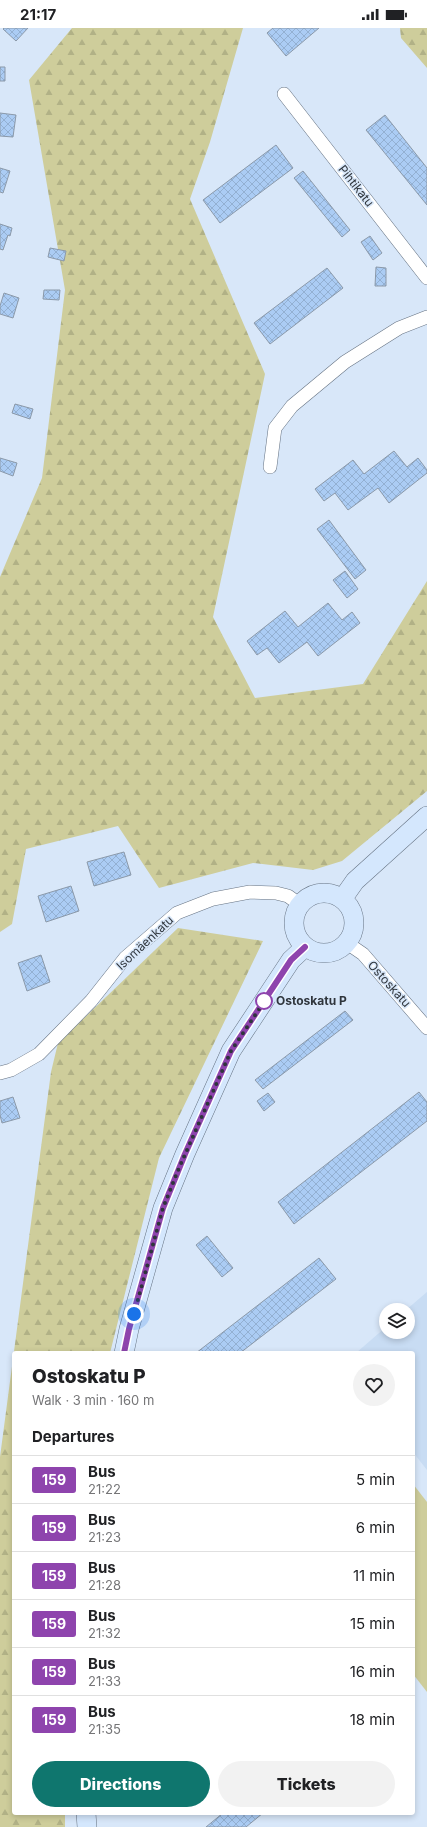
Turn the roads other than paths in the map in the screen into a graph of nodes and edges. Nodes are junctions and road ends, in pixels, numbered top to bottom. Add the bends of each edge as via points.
1 (284, 94) dead end
2 (427, 278) edge
3 (427, 317) edge
4 (270, 467) dead end
5 (427, 816) edge
6 (343, 898) junction
7 (299, 904) junction
8 (347, 943) junction
9 (305, 947) junction
10 (423, 1014) edge
11 (427, 1028) edge
12 (0, 1073) edge
13 (124, 1351) edge
14 (86, 1815) edge
15 (87, 1827) edge

1 - 2 street, Pihtikatu
3 - 4 street via 399,328 345,362 292,406 275,428
5 - 6 street via 355,881
6 - 7 street via 328,892 318,893 310,895
6 - 8 street via 352,909 354,919 353,934
7 - 9 street via 294,917 295,935
7 - 12 street, Isomäenkatu via 288,896 276,892 250,892 213,899 177,913 125,958 91,1001 39,1054 11,1070
8 - 9 street via 339,950 328,954 314,952
8 - 10 street, Ostoskatu via 363,954
9 - 13 street via 291,960 231,1051 163,1208
10 - 11 street, Ostoskatu
14 - 15 street

